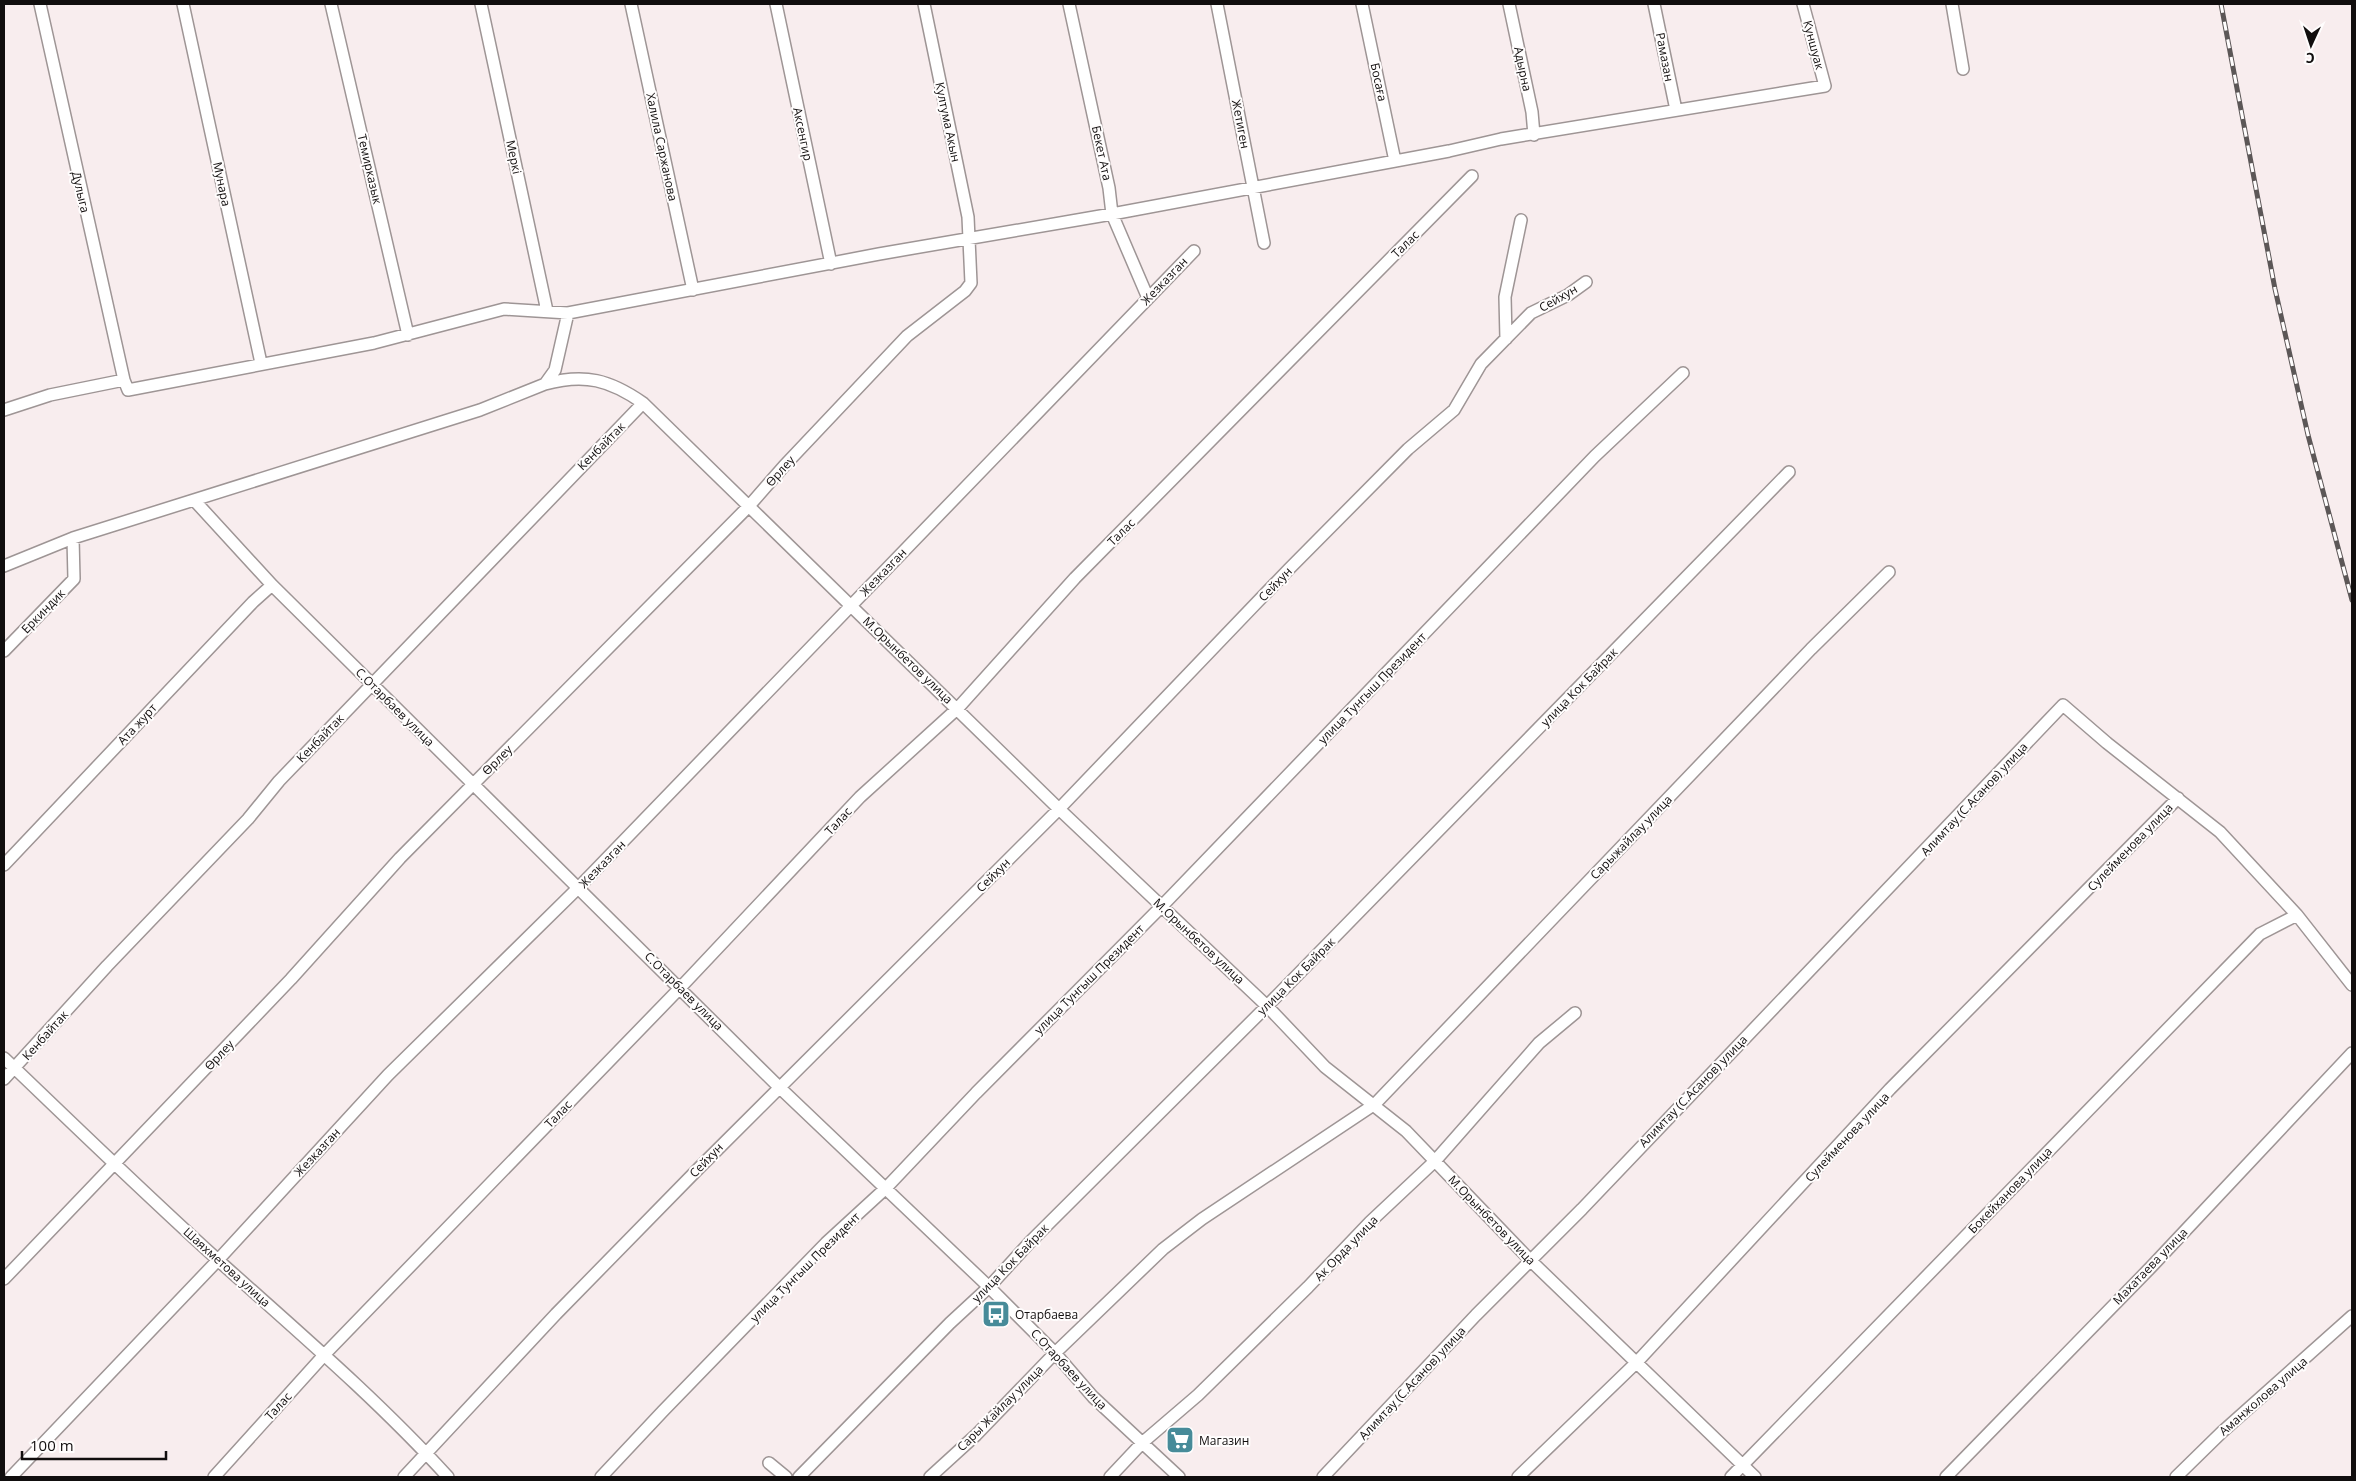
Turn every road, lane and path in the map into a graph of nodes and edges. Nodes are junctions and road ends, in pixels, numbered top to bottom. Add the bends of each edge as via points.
1 (40, 4) edge
2 (183, 4) edge
3 (332, 4) edge
4 (482, 4) edge
5 (631, 4) edge
6 (776, 4) edge
7 (924, 4) edge
8 (1069, 4) edge
9 (1217, 4) edge
10 (1362, 4) edge
11 (1510, 4) edge
12 (1654, 4) edge
13 (1803, 4) edge
14 (1952, 4) edge
15 (1963, 69) dead end
16 (1676, 110) junction
17 (1534, 135) junction
18 (1395, 161) junction
19 (1472, 176) dead end
20 (1254, 188) junction
21 (1112, 214) junction
22 (1521, 220) dead end
23 (968, 240) junction
24 (1264, 244) dead end
25 (1194, 251) dead end
26 (831, 264) junction
27 (1586, 282) dead end
28 (693, 290) junction
29 (1148, 298) junction
30 (547, 311) junction
31 (568, 313) junction
32 (408, 335) junction
33 (1506, 339) junction
34 (260, 363) junction
35 (1682, 373) dead end
36 (124, 380) junction
37 (545, 384) junction
38 (643, 403) junction
39 (4, 410) edge
40 (1789, 472) dead end
41 (194, 500) junction
42 (749, 506) junction
43 (74, 538) junction
44 (4, 566) edge
45 (1889, 572) dead end
46 (272, 585) junction
47 (851, 605) junction
48 (4, 650) edge
49 (372, 684) junction
50 (958, 708) junction
51 (474, 784) junction
52 (2178, 798) junction
53 (1059, 809) junction
54 (4, 865) edge
55 (579, 887) junction
56 (1162, 906) junction
57 (2297, 915) junction
58 (2352, 985) edge
59 (680, 988) junction
60 (1267, 1006) junction
61 (1575, 1013) dead end
62 (2352, 1053) edge
63 (4, 1058) edge
64 (14, 1069) junction
65 (4, 1079) edge
66 (779, 1086) junction
67 (1375, 1104) junction
68 (1435, 1161) junction
69 (115, 1165) junction
70 (886, 1188) junction
71 (218, 1260) junction
72 (1530, 1260) junction
73 (4, 1279) edge
74 (989, 1287) junction
75 (1113, 1297) joint
76 (2352, 1316) edge
77 (1055, 1353) junction
78 (325, 1354) junction
79 (1637, 1362) junction
80 (1142, 1443) junction
81 (426, 1453) junction
82 (769, 1463) dead end
83 (1744, 1465) junction
84 (10, 1477) edge
85 (214, 1477) edge
86 (404, 1477) edge
87 (448, 1477) edge
88 (601, 1477) edge
89 (786, 1477) edge
90 (799, 1477) edge
91 (930, 1477) edge
92 (1110, 1477) edge
93 (1178, 1477) edge
94 (1323, 1477) edge
95 (1518, 1477) edge
96 (1731, 1477) edge
97 (1755, 1477) edge
98 (1946, 1477) edge
99 (2176, 1477) edge

1 - 36 street, Дулыга
2 - 34 street, Мунара
3 - 32 street, Темирказык
4 - 30 street, Меркі
5 - 28 street, Халила Саржанова
6 - 26 street, Аксенгир
7 - 23 street, Култума Акын via 968,217
8 - 21 street, Бекет Ата
9 - 20 street, Жетиген
10 - 18 street, Босаға
11 - 17 street, Адырна
12 - 16 street, Рамазан
13 - 16 street, Куншуак via 1825,86
14 - 15 street
16 - 17 street
17 - 18 street
18 - 20 street
19 - 50 street, Талас via 1075,578
20 - 21 street
20 - 24 street, Жетиген
21 - 23 street
21 - 29 street, Бекет Ата
22 - 33 street via 1505,297
23 - 26 street
23 - 42 street, Өрлеу via 971,282 965,291 907,336
25 - 29 street, Жезказган
26 - 28 street
27 - 33 street, Сейхун via 1531,313
28 - 31 street
29 - 47 street, Жезказган
30 - 31 street
30 - 32 street via 504,309
31 - 37 street via 555,370
32 - 34 street via 374,344
33 - 53 street, Сейхун via 1481,364 1454,410 1408,449
34 - 36 street via 128,390
35 - 56 street, улица Тунгыш Президент via 1595,456
36 - 39 street via 50,395
37 - 38 street, М.Орынбетов улица via 566,378 585,378 623,389
37 - 41 street, М.Орынбетов улица via 480,410
38 - 42 street, М.Орынбетов улица
38 - 49 street, Кенбайтак
40 - 60 street, улица Кок Байрак
41 - 43 street, М.Орынбетов улица
41 - 46 street, С.Отарбаев улица
42 - 47 street, М.Орынбетов улица
42 - 51 street, Өрлеу
43 - 44 street, М.Орынбетов улица
43 - 48 street, Еркиндик via 74,579
45 - 67 street, Сарыжайлау улица via 1811,649
46 - 49 street, С.Отарбаев улица
46 - 54 street, Ата журт
47 - 50 street, М.Орынбетов улица
47 - 55 street, Жезказган
49 - 51 street, С.Отарбаев улица
49 - 64 street, Кенбайтак via 278,781 248,819
50 - 53 street, М.Орынбетов улица
50 - 59 street, Талас via 860,797
51 - 55 street, С.Отарбаев улица
51 - 69 street, Өрлеу via 400,858
52 - 57 street via 2220,832
52 - 72 street, Алимтау (С.Асанов) улица via 2107,744 2063,705 1869,911
52 - 79 street, Сулейменова улица via 1890,1089
53 - 56 street, М.Орынбетов улица
53 - 66 street, Сейхун
55 - 59 street, С.Отарбаев улица
55 - 71 street, Жезказган via 388,1076
56 - 60 street, М.Орынбетов улица
56 - 70 street, улица Тунгыш Президент
57 - 58 street
57 - 83 street, Бокейханова улица via 2260,934
59 - 66 street, С.Отарбаев улица
59 - 78 street, Талас
60 - 67 street, М.Орынбетов улица via 1325,1067
60 - 74 street, улица Кок Байрак via 1030,1242
61 - 68 street, Ак Орда улица via 1539,1043
62 - 98 street, Махатаева улица via 2152,1266
63 - 64 street, Шаяхметова улица
64 - 65 street, Кенбайтак
64 - 69 street, Шаяхметова улица
66 - 70 street, С.Отарбаев улица
66 - 81 street, Сейхун via 556,1314
67 - 68 street, М.Орынбетов улица
67 - 75 street, Сарыжайлау улица via 1202,1219 1163,1249
68 - 72 street, М.Орынбетов улица
68 - 80 street, Ак Орда улица via 1198,1395
69 - 71 street, Шаяхметова улица
69 - 73 street, Өрлеу
70 - 74 street, С.Отарбаев улица
70 - 88 street, улица Тунгыш Президент via 826,1243
71 - 78 street, Шаяхметова улица
71 - 84 street, Жезказган
72 - 79 street, М.Орынбетов улица
72 - 94 street, Алимтау (С.Асанов) улица
74 - 77 street, С.Отарбаев улица
74 - 90 street, улица Кок Байрак via 950,1322
75 - 77 street, Сары Жайлау улица
76 - 99 street, Аманжолова улица
77 - 80 street, С.Отарбаев улица via 1093,1397
77 - 91 street, Сары Жайлау улица via 976,1435
78 - 81 street, Шаяхметова улица
78 - 85 street, Талас
79 - 83 street, М.Орынбетов улица
79 - 95 street, Сулейменова улица
80 - 92 street, Ак Орда улица
80 - 93 street, С.Отарбаев улица
81 - 86 street, Сейхун
81 - 87 street, Шаяхметова улица
82 - 89 street
83 - 96 street, Бокейханова улица
83 - 97 street, М.Орынбетов улица

